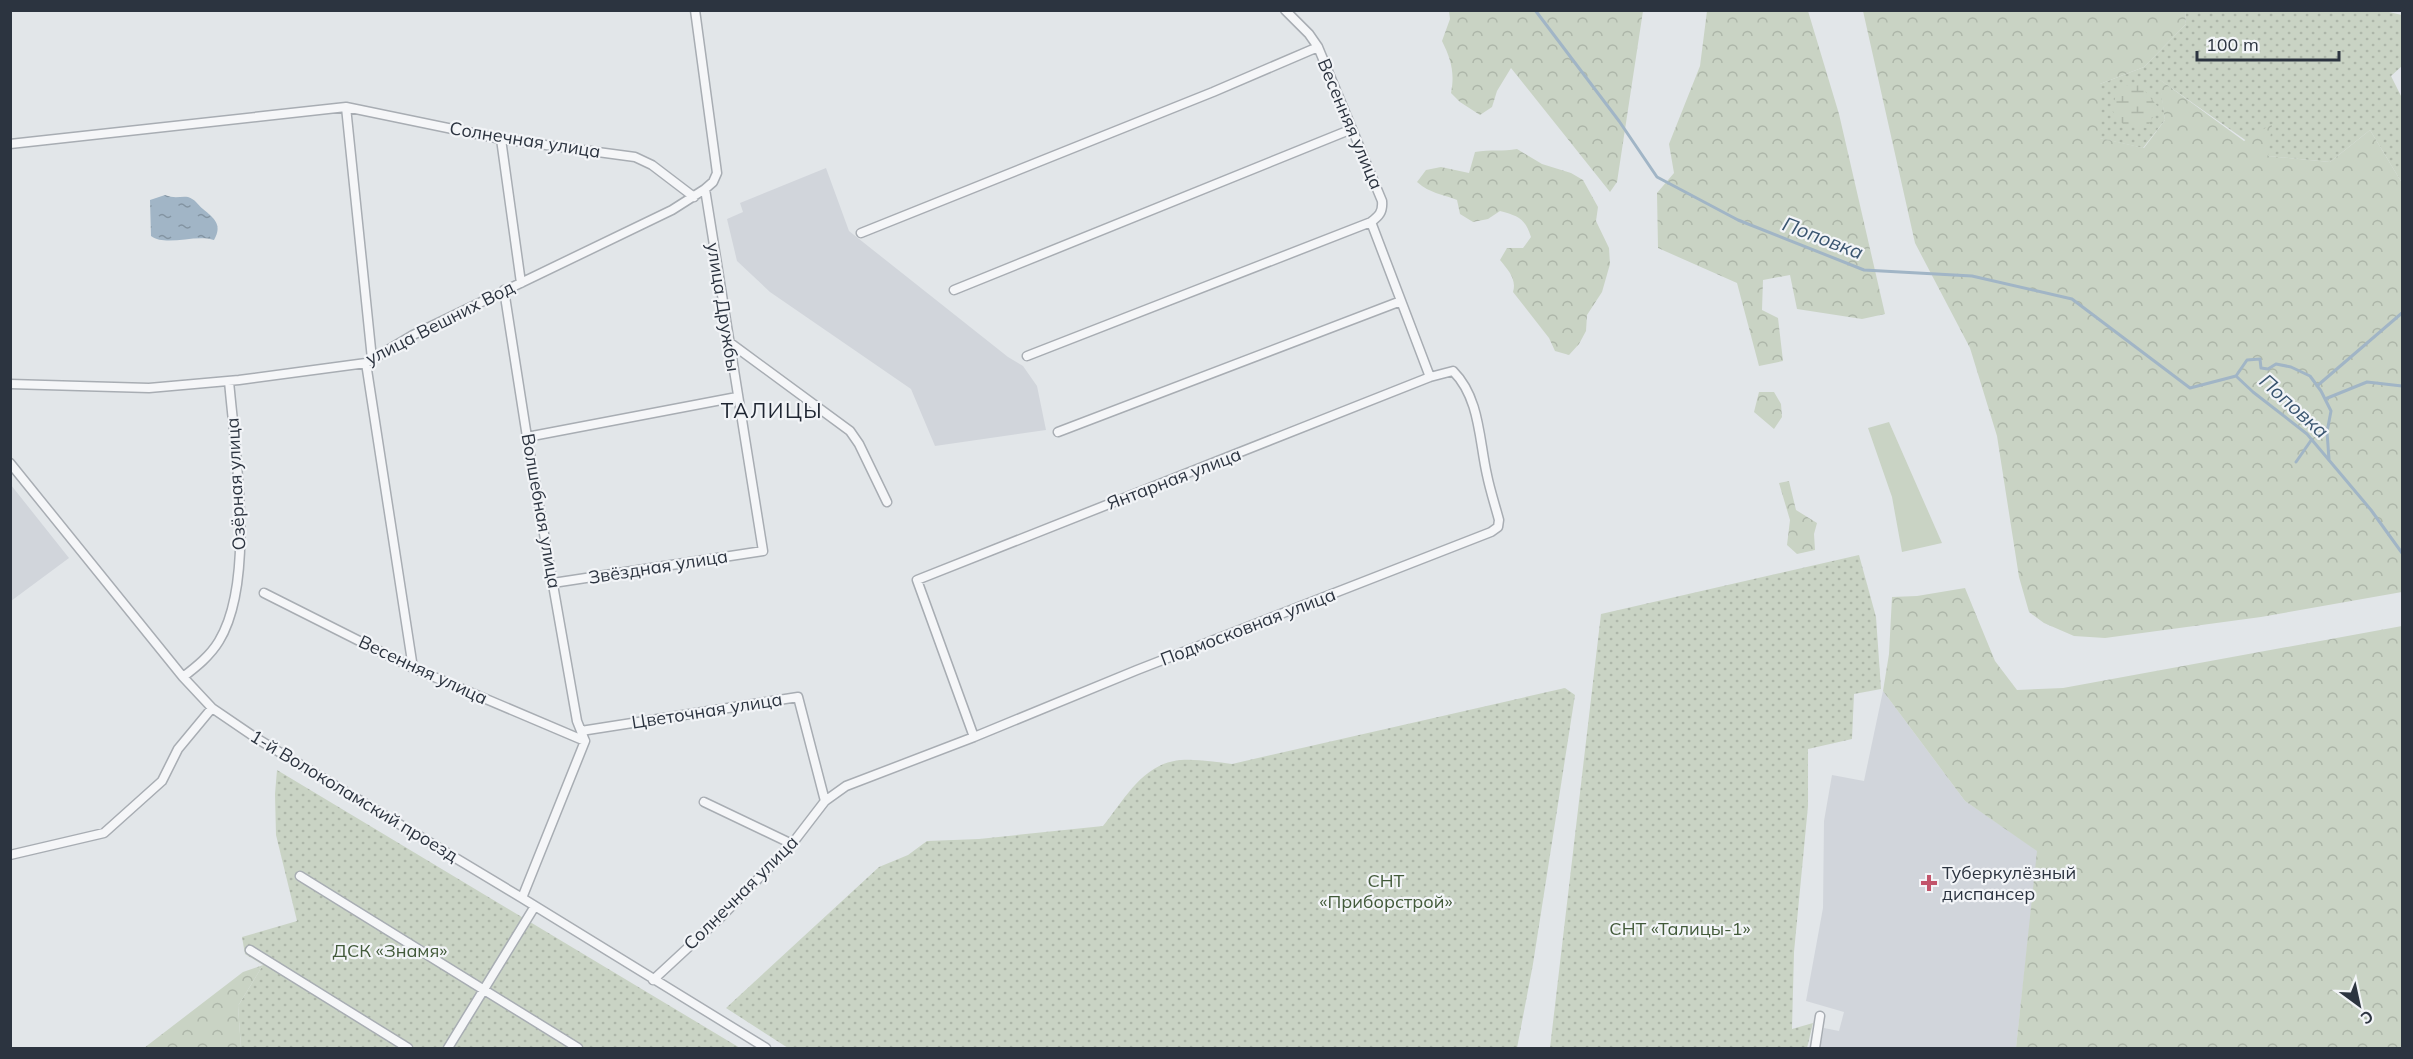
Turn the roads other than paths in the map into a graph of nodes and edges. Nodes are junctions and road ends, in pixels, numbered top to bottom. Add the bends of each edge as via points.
1 (695, 10) edge
2 (1285, 10) edge
3 (1318, 47) junction
4 (346, 107) junction
5 (1352, 129) junction
6 (501, 139) junction
7 (10, 144) edge
8 (705, 189) junction
9 (694, 197) junction
10 (1371, 222) junction
11 (861, 233) dead end
12 (521, 283) junction
13 (504, 290) junction
14 (954, 290) dead end
15 (1401, 301) junction
16 (729, 342) junction
17 (1026, 356) dead end
18 (369, 361) junction
19 (1430, 377) junction
20 (229, 381) junction
21 (10, 384) edge
22 (737, 398) junction
23 (1058, 432) dead end
24 (527, 436) junction
25 (10, 463) edge
26 (887, 502) dead end
27 (763, 551) joint
28 (553, 583) junction
29 (264, 593) dead end
30 (413, 668) junction
31 (183, 677) junction
32 (212, 708) junction
33 (581, 731) junction
34 (974, 737) junction
35 (585, 741) junction
36 (825, 801) junction
37 (704, 802) dead end
38 (792, 844) junction
39 (10, 855) edge
40 (300, 876) dead end
41 (522, 898) junction
42 (535, 906) junction
43 (250, 950) dead end
44 (653, 980) junction
45 (484, 989) junction
46 (1820, 1016) dead end
47 (408, 1048) edge
48 (448, 1048) edge
49 (578, 1048) edge
50 (766, 1048) edge
51 (1815, 1048) edge

1 - 8 street via 717,173
2 - 3 street, Весенняя улица
3 - 5 street, Весенняя улица
3 - 11 street
4 - 6 street, Солнечная улица
4 - 7 street, Солнечная улица
4 - 18 street
5 - 10 street, Весенняя улица via 1382,201 1383,209
5 - 14 street
6 - 9 street, Солнечная улица via 635,157
6 - 12 street
8 - 9 street, улица Вешних Вод
8 - 16 street, улица Дружбы
9 - 12 street, улица Вешних Вод
10 - 15 street
10 - 17 street
12 - 13 street, улица Вешних Вод
13 - 18 street, улица Вешних Вод
13 - 24 street, Волшебная улица
15 - 19 street
15 - 23 street
16 - 22 street, улица Дружбы
16 - 26 street via 850,431
18 - 20 street, улица Вешних Вод
18 - 30 street
19 - 34 street, Янтарная улица via 917,580
19 - 34 street, Подмосковная улица via 1453,371 1470,394 1498,527
20 - 21 street, улица Вешних Вод via 149,388
20 - 31 street, Озёрная улица via 240,544 233,603 219,641
22 - 24 street
22 - 27 street, улица Дружбы
24 - 28 street, Волшебная улица
25 - 31 street, 1-й Волоколамский проезд
27 - 28 street, Звёздная улица
28 - 33 street, Волшебная улица
29 - 30 street, Весенняя улица
30 - 35 street, Весенняя улица
31 - 32 street, 1-й Волоколамский проезд
32 - 39 street via 178,749 162,781 104,833
32 - 41 street, 1-й Волоколамский проезд
33 - 35 street, Волшебная улица
33 - 36 street, Цветочная улица via 798,697
34 - 36 street, Подмосковная улица via 846,786
35 - 41 street
36 - 38 street, Солнечная улица
37 - 38 street
38 - 44 street, Солнечная улица
40 - 45 street
41 - 42 street, 1-й Волоколамский проезд
42 - 44 street, 1-й Волоколамский проезд
42 - 45 street
43 - 47 street
44 - 50 street, 1-й Волоколамский проезд
45 - 48 street
45 - 49 street
46 - 51 street

